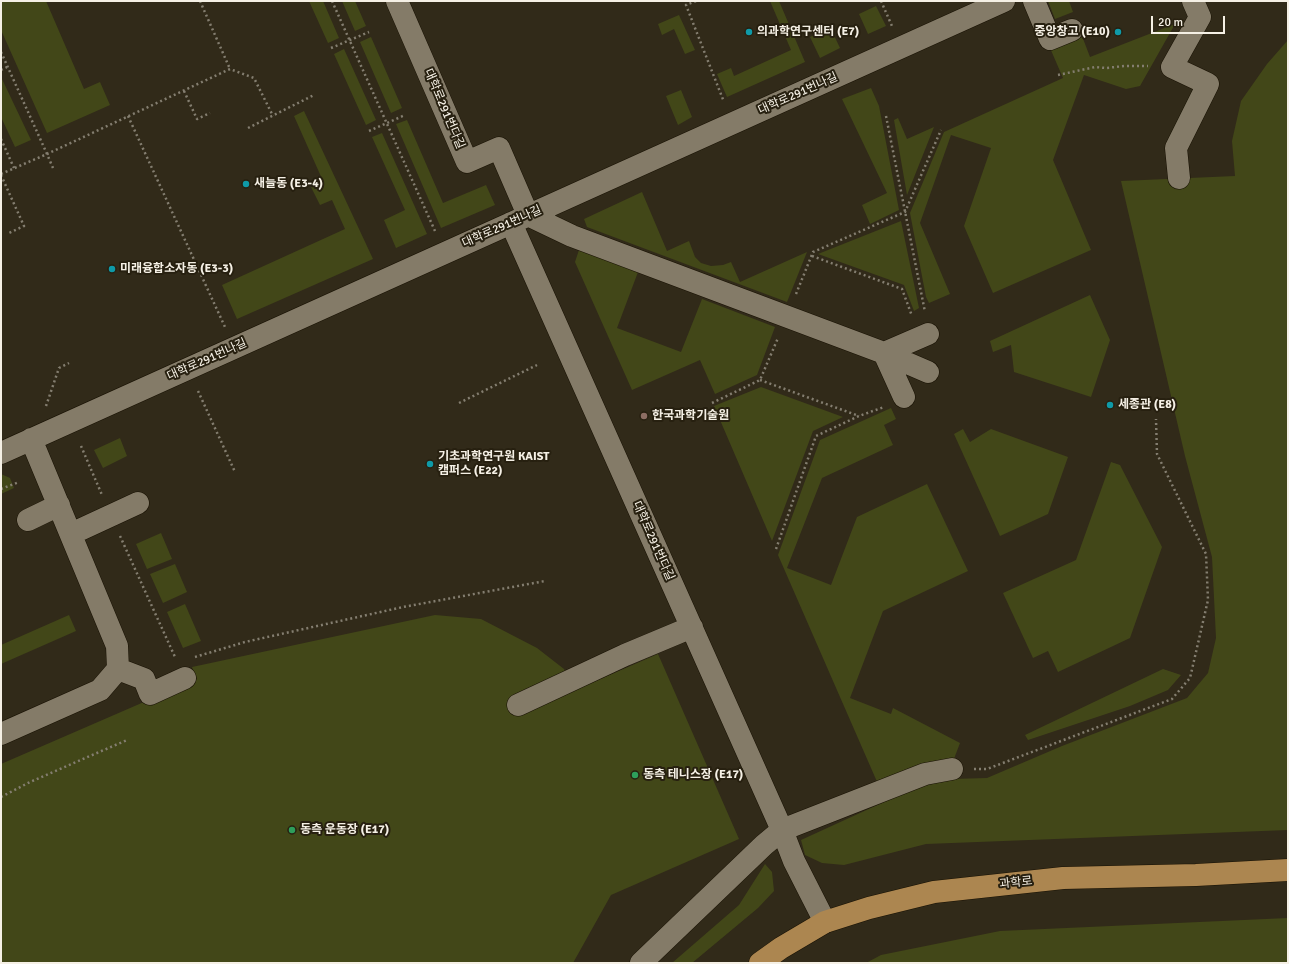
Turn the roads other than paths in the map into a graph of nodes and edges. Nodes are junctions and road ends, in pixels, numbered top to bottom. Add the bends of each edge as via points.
1 (397, 1) edge
2 (1004, 1) edge
3 (1034, 1) edge
4 (1193, 1) edge
5 (1072, 30) dead end
6 (1179, 178) dead end
7 (519, 219) junction
8 (928, 334) dead end
9 (884, 353) junction
10 (928, 372) dead end
11 (896, 402) road end
12 (31, 439) junction
13 (1, 452) edge
14 (138, 503) dead end
15 (58, 505) junction
16 (28, 520) dead end
17 (71, 534) junction
18 (692, 627) junction
19 (118, 669) junction
20 (182, 672) road end
21 (518, 705) dead end
22 (1, 734) edge
23 (952, 769) road end
24 (782, 830) junction
25 (1288, 870) edge
26 (825, 922) junction
27 (641, 963) edge
28 (760, 963) edge

1 - 7 street, 대학로291번다길 via 467,162 499,148
2 - 7 street, 대학로291번나길
3 - 5 street via 1050,39
4 - 6 street via 1200,17 1172,67 1208,84 1176,148
7 - 9 street via 572,236
7 - 12 street, 대학로291번나길
7 - 18 street, 대학로291번다길
8 - 9 street
9 - 10 street
9 - 11 street
12 - 13 street, 대학로291번나길
12 - 15 street
14 - 17 street
15 - 16 street
15 - 17 street
17 - 19 street via 117,646
18 - 21 street
18 - 24 street, 대학로291번다길
19 - 20 street via 144,679 150,694
19 - 22 street via 100,690
23 - 24 street via 925,774
24 - 26 street, 대학로291번다길 via 794,861
24 - 27 street
25 - 26 main road, 과학로 via 1063,878 949,890 869,908
26 - 28 main road, 과학로

